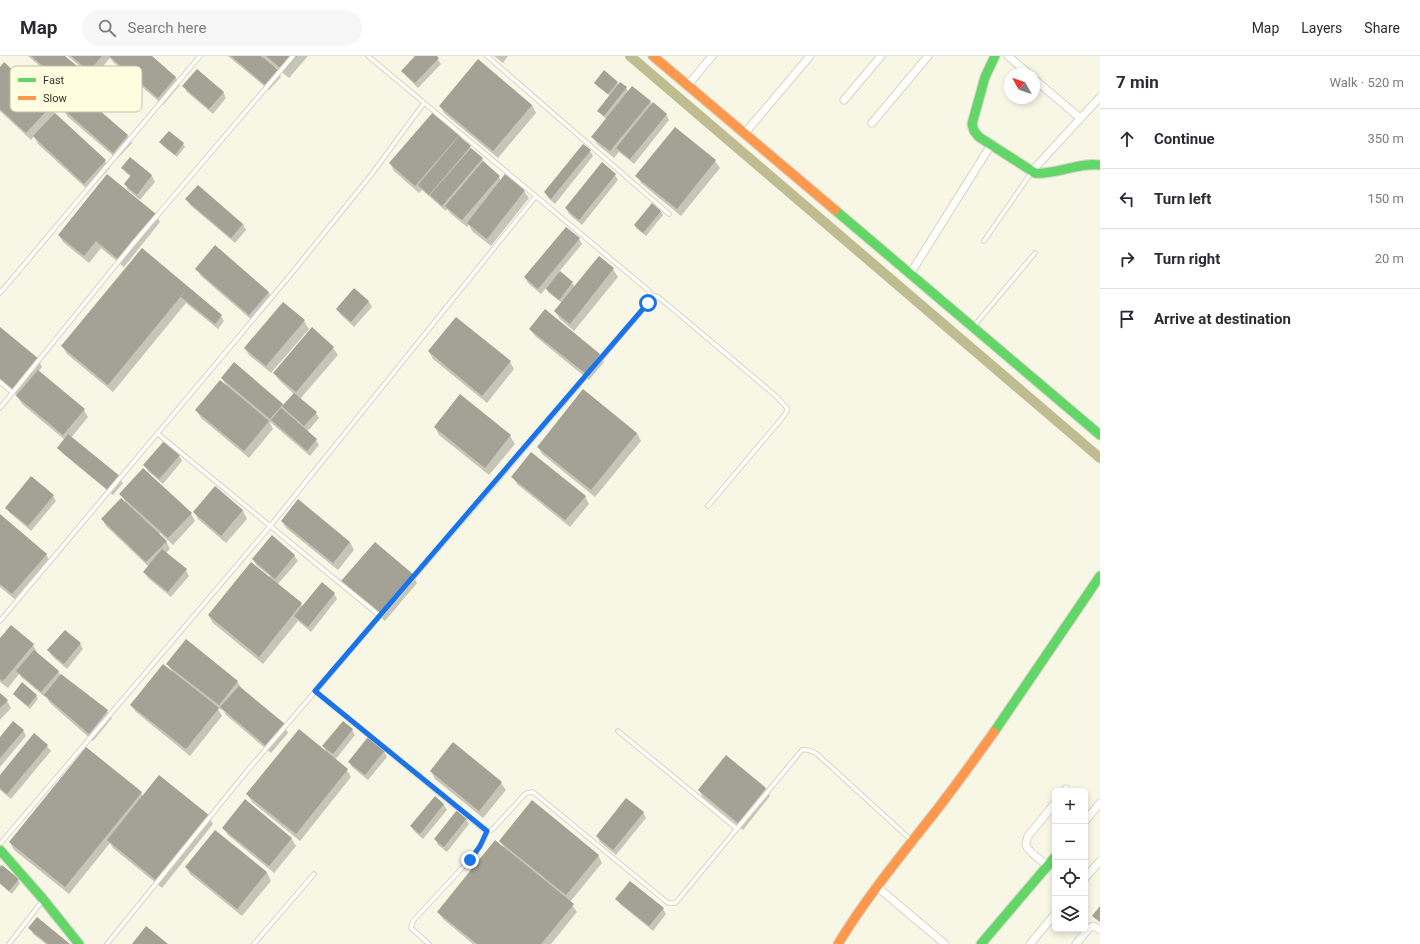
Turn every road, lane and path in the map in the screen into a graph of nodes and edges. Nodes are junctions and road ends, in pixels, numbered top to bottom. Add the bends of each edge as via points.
1 (200, 56) edge
2 (293, 56) edge
3 (368, 56) edge
4 (487, 56) edge
5 (653, 56) edge
6 (712, 56) edge
7 (810, 56) edge
8 (881, 56) edge
9 (928, 56) edge
10 (995, 56) edge
11 (1008, 56) edge
12 (1022, 68) edge
13 (1040, 83) edge
14 (688, 85) junction
15 (1100, 96) edge
16 (844, 100) dead end
17 (424, 102) junction
18 (1080, 118) junction
19 (872, 123) dead end
20 (745, 133) junction
21 (991, 145) junction
22 (1100, 165) edge
23 (1032, 171) junction
24 (536, 196) junction
25 (669, 214) dead end
26 (984, 241) dead end
27 (1035, 253) dead end
28 (910, 274) junction
29 (0, 292) edge
30 (651, 295) junction
31 (973, 327) junction
32 (0, 382) edge
33 (13, 393) junction
34 (0, 408) edge
35 (158, 434) junction
36 (1100, 435) edge
37 (708, 506) dead end
38 (270, 525) junction
39 (1100, 576) edge
40 (380, 616) junction
41 (0, 621) edge
42 (315, 691) junction
43 (618, 731) dead end
44 (1100, 803) edge
45 (1052, 807) edge
46 (1088, 817) edge
47 (737, 829) junction
48 (487, 831) junction
49 (912, 841) junction
50 (0, 844) edge
51 (0, 850) edge
52 (1053, 860) edge
53 (1100, 860) edge
54 (1048, 866) junction
55 (314, 874) dead end
56 (1088, 874) edge
57 (876, 886) junction
58 (43, 899) junction
59 (1052, 918) edge
60 (1100, 930) edge
61 (9, 944) edge
62 (79, 944) edge
63 (107, 944) edge
64 (254, 944) edge
65 (428, 944) edge
66 (838, 944) edge
67 (945, 944) edge
68 (982, 944) edge
69 (1030, 944) edge
70 (1076, 944) edge

1 - 29 lane
2 - 33 lane via 132,245
3 - 17 lane
4 - 25 lane
5 - 14 street
6 - 14 street
7 - 20 street
8 - 16 street
9 - 19 street
10 - 21 street via 985,77 972,124 979,137
11 - 12 street
13 - 18 street
14 - 20 street
15 - 18 street
17 - 24 lane
17 - 35 lane via 371,175
18 - 23 street
20 - 28 street
21 - 23 street
21 - 28 street
22 - 23 street via 1092,164 1045,174
23 - 26 lane
24 - 30 lane
24 - 38 lane
27 - 31 lane
28 - 31 street
30 - 37 lane via 668,305 787,408 783,418
30 - 40 lane via 651,300
31 - 36 street
32 - 33 lane
33 - 34 lane
35 - 38 lane
35 - 41 lane
38 - 40 lane
38 - 50 lane
39 - 49 street via 1015,703
40 - 42 lane
42 - 48 lane
42 - 63 lane
43 - 47 lane
44 - 46 street
45 - 54 street via 1026,841 1029,850
47 - 48 lane via 678,900 672,903 665,901 533,792 526,793 493,829
47 - 49 lane via 799,753 806,749 817,754
48 - 65 lane via 476,853 413,921 411,928
49 - 57 street
51 - 58 street
52 - 54 street
53 - 56 street
54 - 68 street
55 - 64 lane
57 - 66 street
57 - 67 street
58 - 61 lane
58 - 62 street
59 - 69 street
60 - 70 street via 1094,926 1089,928

